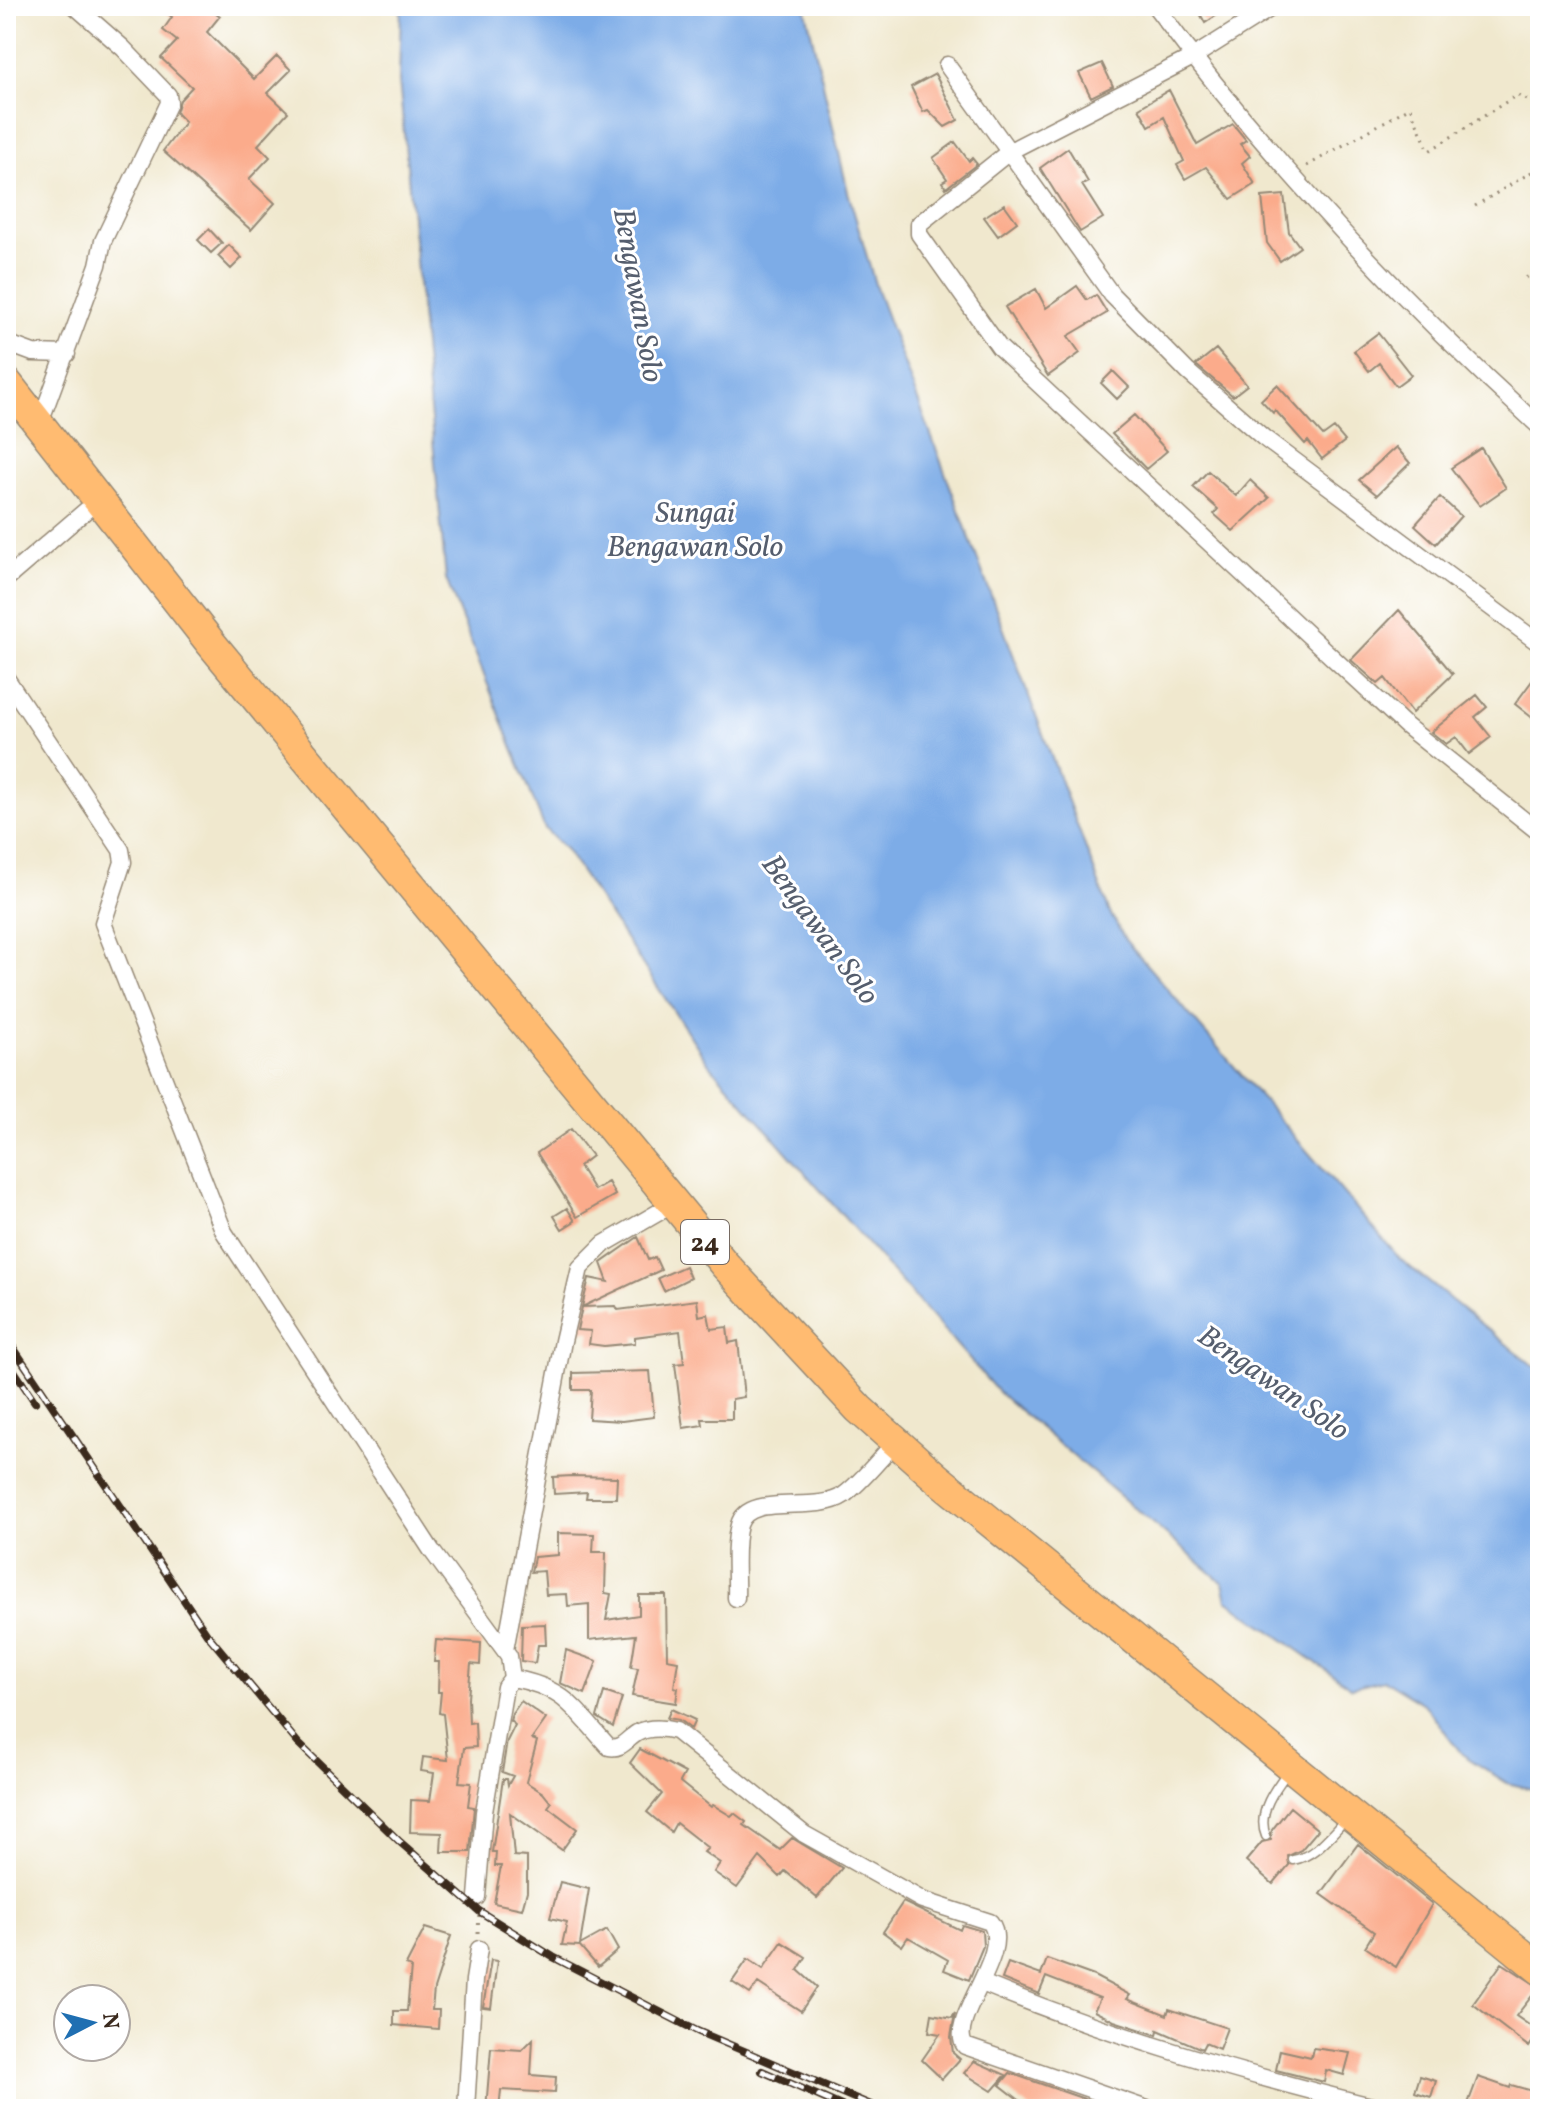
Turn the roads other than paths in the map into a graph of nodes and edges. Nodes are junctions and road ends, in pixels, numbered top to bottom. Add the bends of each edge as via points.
1 (75, 6) edge
2 (1155, 6) edge
3 (1274, 6) edge
4 (1193, 57) junction
5 (947, 65) dead end
6 (1010, 151) junction
7 (6, 343) edge
8 (67, 354) junction
9 (6, 382) edge
10 (39, 425) junction
11 (1540, 427) edge
12 (97, 501) junction
13 (6, 579) edge
14 (1540, 644) edge
15 (6, 678) edge
16 (1540, 833) edge
17 (673, 1204) junction
18 (896, 1442) junction
19 (736, 1598) dead end
20 (505, 1650) junction
21 (512, 1678) junction
22 (1292, 1766) junction
23 (1350, 1815) junction
24 (1266, 1836) dead end
25 (1293, 1860) dead end
26 (477, 1897) road end
27 (479, 1949) road end
28 (1540, 1969) edge
29 (982, 1983) junction
30 (466, 2109) edge
31 (1147, 2109) edge
32 (1383, 2109) edge

1 - 8 street via 123,48 169,103 103,241
2 - 4 street
3 - 4 street
4 - 6 street
4 - 11 street via 1293,174 1469,362
5 - 6 street
6 - 14 street via 1112,295 1188,372 1264,438
6 - 16 street via 917,229 999,347 1406,726
7 - 8 street via 33,353
8 - 10 street
9 - 10 highway, 24
10 - 12 highway, 24
12 - 13 street
12 - 17 highway, 24
15 - 20 street via 121,850 123,862 103,923 224,1232 432,1551
17 - 18 highway, 24 via 821,1369
17 - 20 street via 604,1244 580,1268
18 - 19 street via 843,1496 815,1505 754,1506 743,1515
18 - 22 highway, 24
20 - 21 street
21 - 26 street via 498,1721
21 - 29 street via 551,1688 612,1748 640,1732 676,1731 804,1834 922,1900 990,1922 995,1940
22 - 23 highway, 24
22 - 24 lane via 1273,1791
23 - 25 lane via 1314,1851
23 - 28 highway, 24
27 - 30 street
29 - 31 street via 962,2028 965,2046
29 - 32 street via 1094,2028

